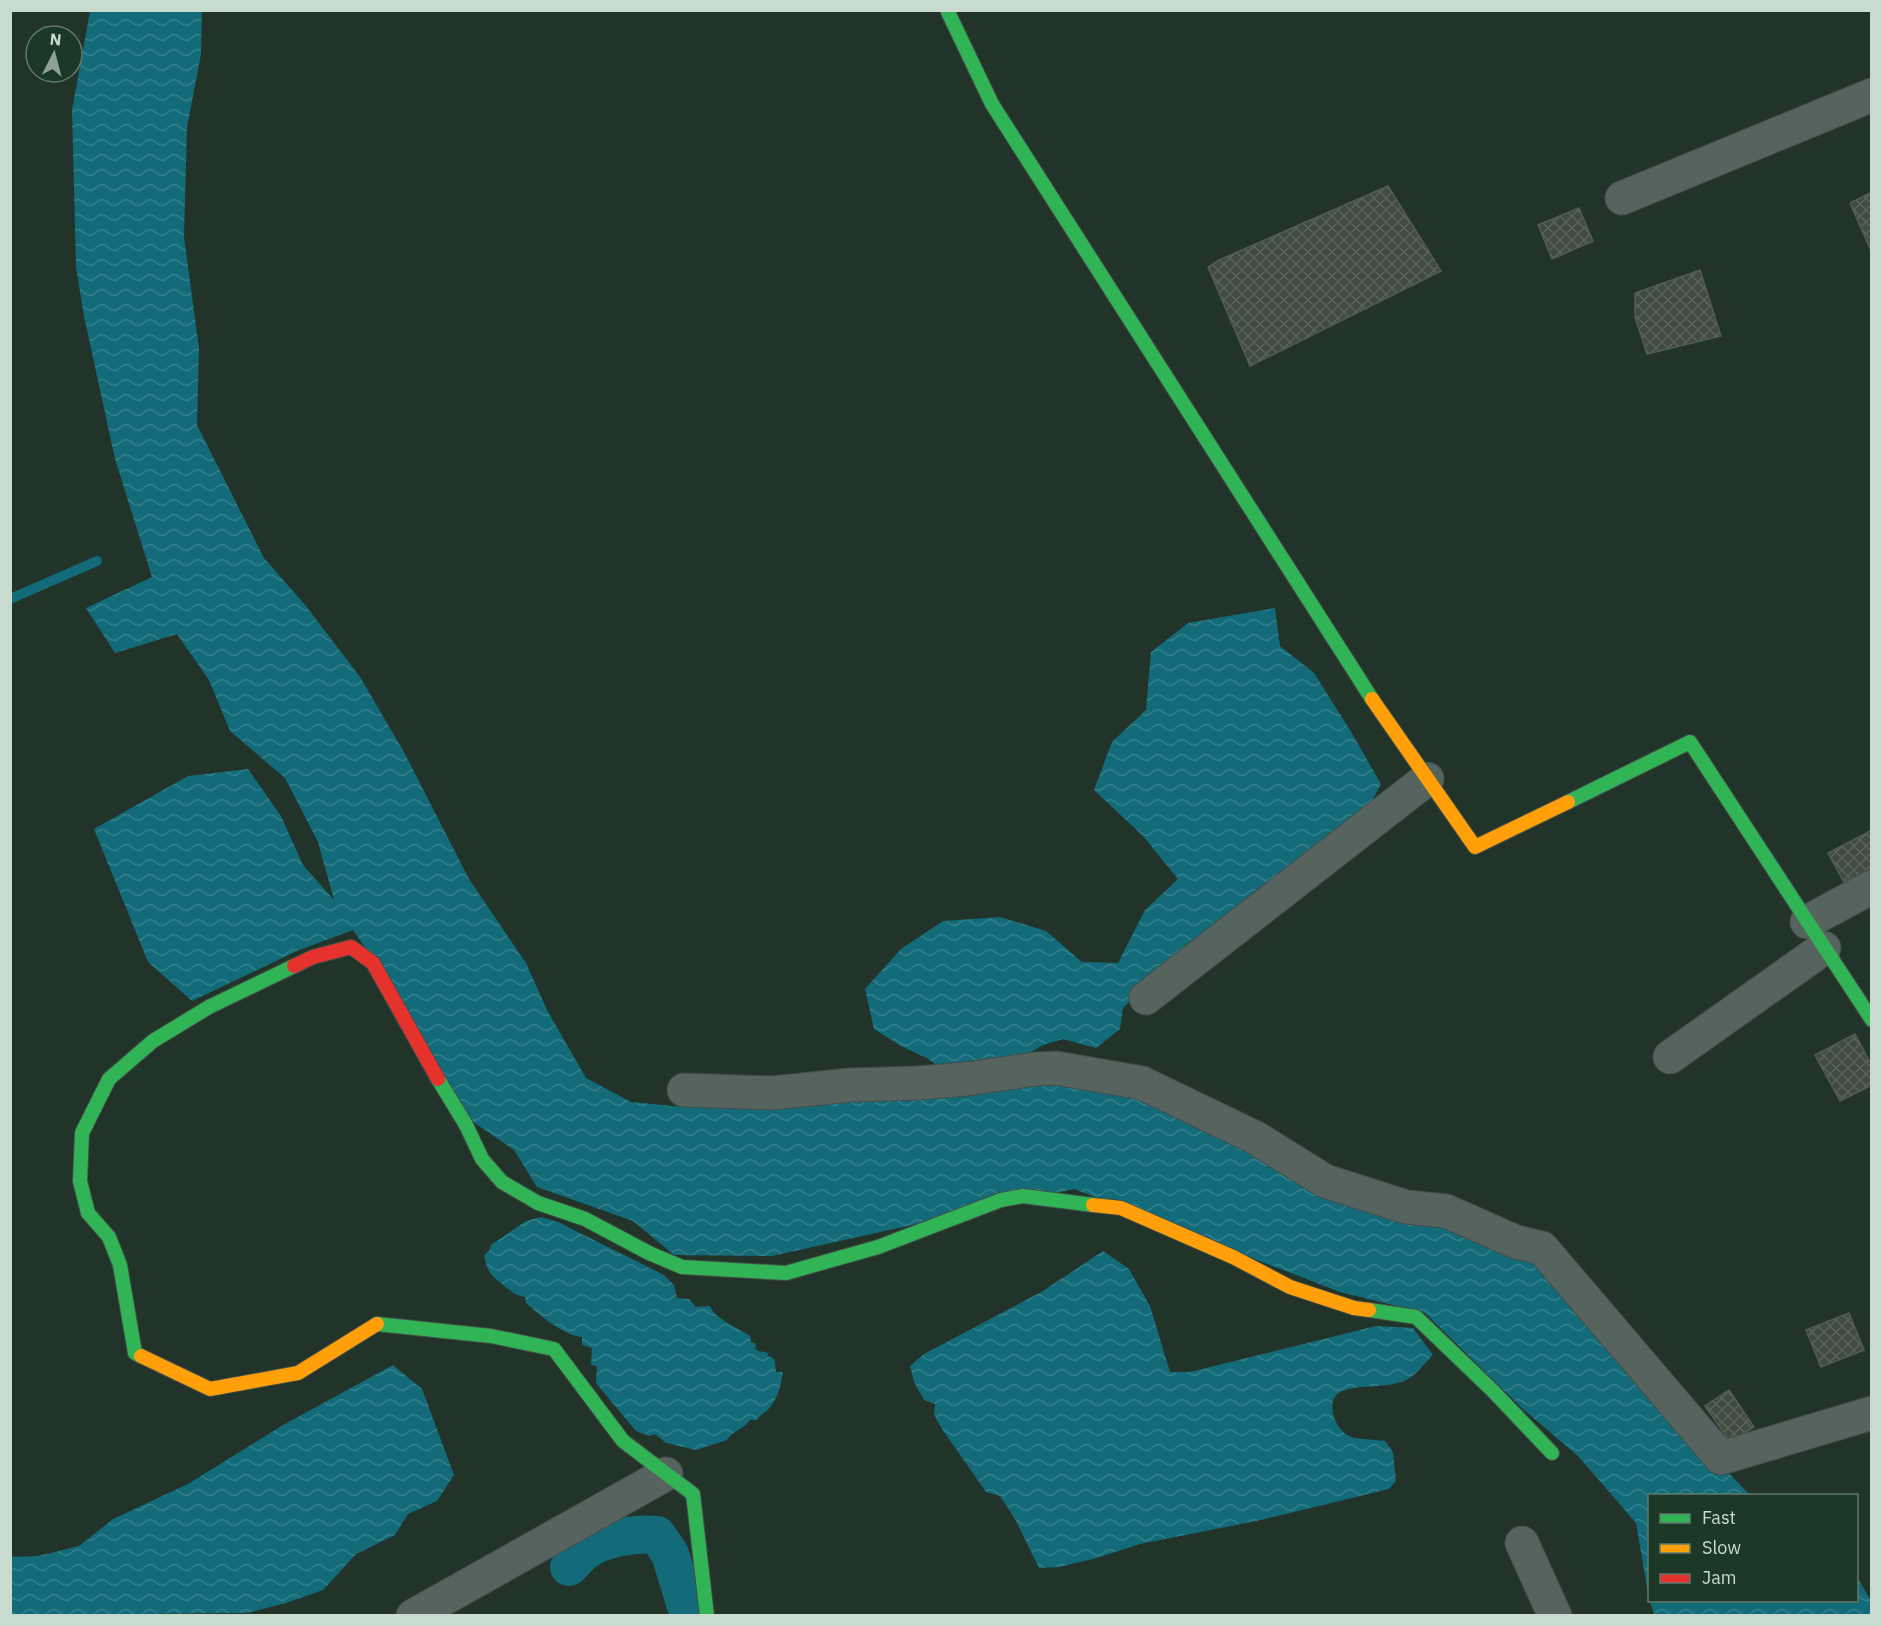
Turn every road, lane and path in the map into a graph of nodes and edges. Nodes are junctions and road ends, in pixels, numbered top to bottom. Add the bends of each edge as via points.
1 (951, 10) edge
2 (1872, 95) edge
3 (1622, 198) dead end
4 (1427, 779) junction
5 (1872, 887) edge
6 (1816, 935) junction
7 (1146, 998) dead end
8 (1872, 1020) edge
9 (1670, 1058) dead end
10 (684, 1090) dead end
11 (1872, 1413) edge
12 (1552, 1453) dead end
13 (666, 1474) junction
14 (1522, 1543) dead end
15 (413, 1616) edge
16 (706, 1616) edge
17 (1555, 1616) edge

1 - 4 street via 948,12 992,104 1368,693
2 - 3 street
4 - 6 street via 1475,847 1690,742
4 - 7 street
5 - 6 street
6 - 8 street
6 - 9 street
10 - 11 street via 773,1093 966,1079 1056,1068 1142,1083 1256,1138 1325,1181 1406,1208 1446,1211 1516,1242 1542,1248 1721,1458
12 - 13 street via 1416,1317 1354,1308 1290,1287 1233,1257 1121,1208 1023,1196 1001,1200 878,1247 786,1273 682,1267 665,1260 585,1219 538,1203 501,1182 482,1159 374,963 351,947 313,957 210,1007 153,1041 109,1079 82,1133 80,1181 88,1213 109,1237 120,1265 135,1353 210,1389 298,1373 375,1324 491,1336 554,1349 623,1441
13 - 15 street
13 - 16 street via 693,1494
14 - 17 street

